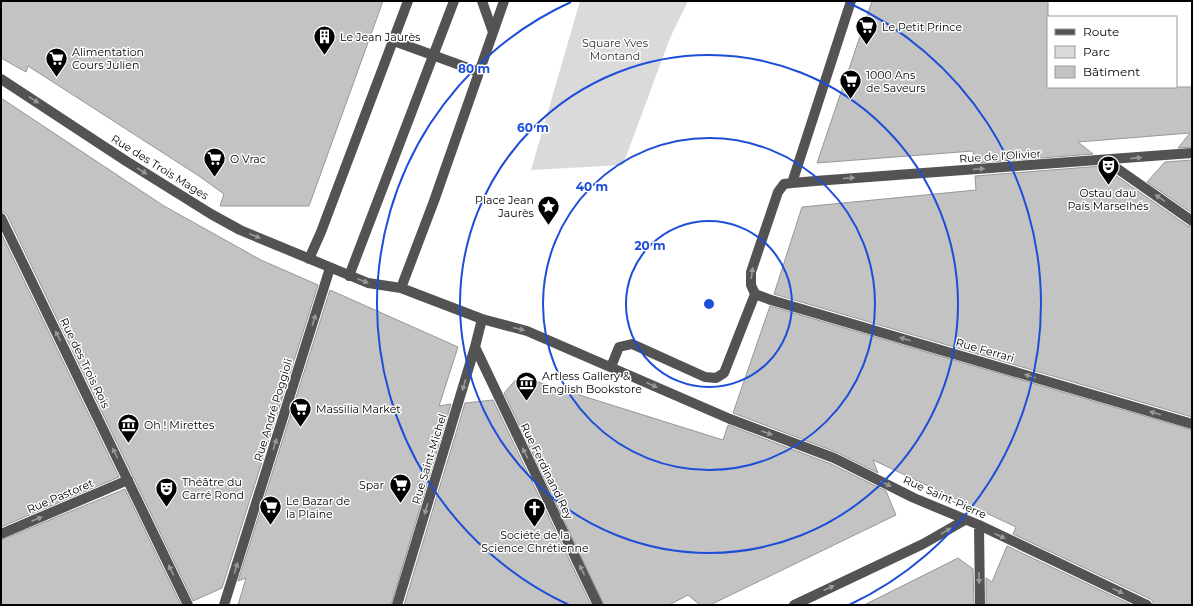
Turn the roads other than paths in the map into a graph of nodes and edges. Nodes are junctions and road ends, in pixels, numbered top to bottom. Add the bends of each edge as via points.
1 (408, 1) edge
2 (454, 1) edge
3 (482, 1) edge
4 (504, 1) edge
5 (851, 1) edge
6 (493, 32) junction
7 (394, 41) junction
8 (434, 56) junction
9 (479, 72) junction
10 (1, 79) edge
11 (1192, 154) edge
12 (1104, 160) junction
13 (792, 183) junction
14 (1, 218) edge
15 (1192, 220) edge
16 (311, 260) junction
17 (330, 268) junction
18 (349, 276) junction
19 (401, 288) junction
20 (755, 294) junction
21 (482, 319) junction
22 (475, 348) junction
23 (611, 367) junction
24 (1192, 424) edge
25 (128, 480) junction
26 (964, 520) junction
27 (979, 525) junction
28 (1, 534) edge
29 (188, 605) edge
30 (224, 605) edge
31 (397, 605) edge
32 (598, 605) edge
33 (794, 605) edge
34 (980, 605) edge
35 (1147, 605) edge

1 - 7 street
2 - 8 street
3 - 6 street
4 - 6 street
5 - 13 street
6 - 9 street
7 - 8 street
7 - 16 street
8 - 9 street
8 - 18 street
9 - 19 street
10 -> 16 street, Rue des Trois Mages via 211,214 240,230
12 -> 11 street, Rue de l'Olivier
13 -> 12 street, Rue de l'Olivier
15 -> 12 street
20 -> 13 street via 750,272 778,192 784,184
25 -> 14 street, Rue des Trois Rois
16 - 17 street
17 - 18 street
30 -> 17 street, Rue André Poggioli
18 -> 19 street via 368,284
19 - 21 street
20 - 23 street via 724,373 716,378 705,376 632,344 619,348
24 -> 20 street, Rue Ferrari
21 - 22 street, Rue Saint-Michel
21 -> 23 street via 527,331
22 -> 31 street, Rue Saint-Michel
32 -> 22 street, Rue Ferdinand Rey
23 -> 26 street, Rue Saint-Pierre via 730,419 834,458
28 -> 25 street, Rue Pastoret
29 -> 25 street, Rue des Trois Rois
26 - 27 street, Rue Saint-Pierre
33 -> 26 street via 923,544
27 -> 34 street
27 -> 35 street, Rue Saint-Pierre

